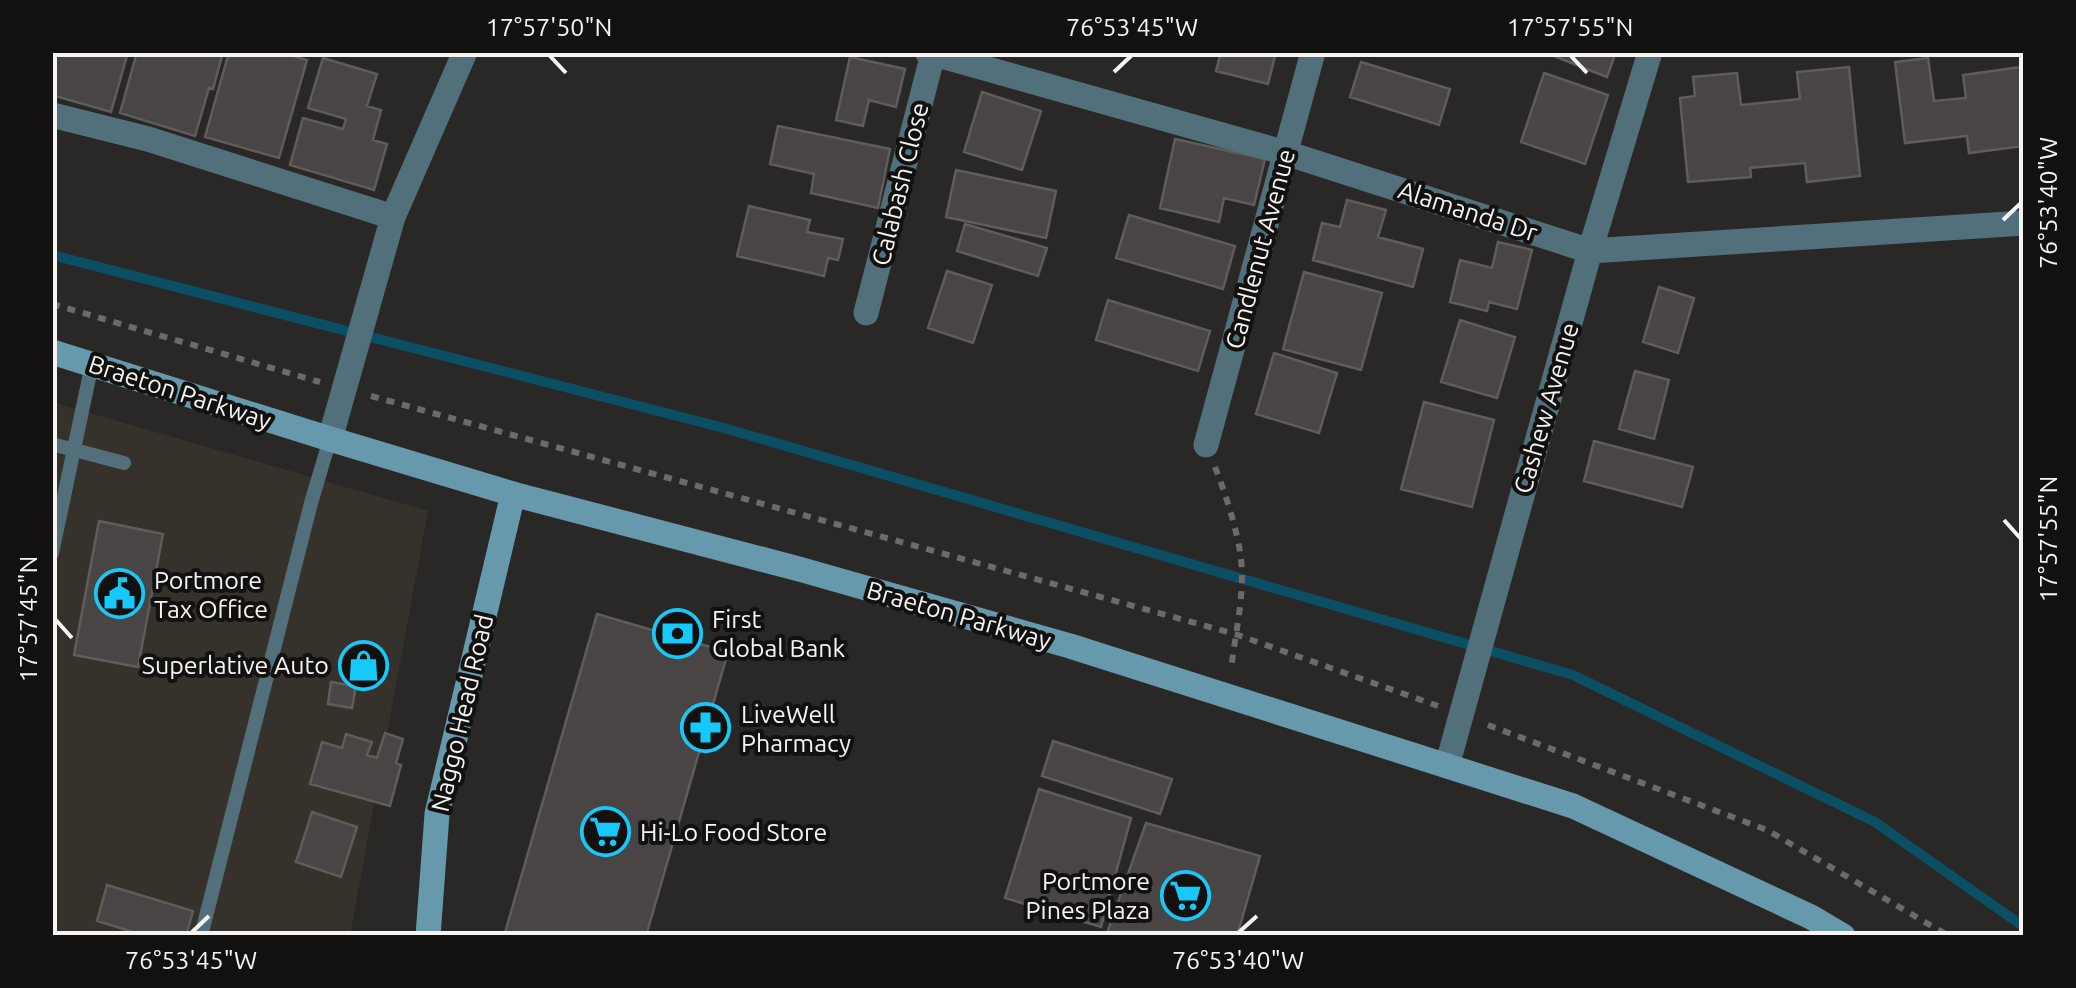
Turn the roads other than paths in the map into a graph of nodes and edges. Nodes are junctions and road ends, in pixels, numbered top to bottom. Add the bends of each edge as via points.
1 (1313, 52) edge
2 (1650, 52) edge
3 (462, 53) edge
4 (930, 53) edge
5 (52, 115) edge
6 (1286, 153) junction
7 (393, 217) junction
8 (2024, 222) edge
9 (1590, 251) junction
10 (866, 313) dead end
11 (52, 352) edge
12 (92, 364) junction
13 (330, 440) junction
14 (52, 444) edge
15 (1206, 445) road end
16 (74, 449) junction
17 (124, 463) dead end
18 (513, 494) junction
19 (52, 553) edge
20 (1447, 766) junction
21 (201, 936) edge
22 (428, 936) edge
23 (1844, 936) edge

1 - 6 street, Candlenut Avenue
2 - 9 street, Cashew Avenue
3 - 7 street
4 - 6 street, Alamanda Dr
4 - 10 street, Calabash Close
5 - 7 street
6 - 9 street, Alamanda Dr
6 - 15 street, Candlenut Avenue
7 - 13 street
8 - 9 street, Alamanda Dr
9 - 20 street, Cashew Avenue
11 - 12 main road, Braeton Parkway
12 - 13 main road, Braeton Parkway
12 - 16 lane
13 - 18 main road, Braeton Parkway
13 - 21 lane
14 - 16 lane
16 - 17 lane
16 - 19 lane
18 - 20 main road, Braeton Parkway via 1070,646
18 - 22 main road, Naggo Head Road via 437,814
20 - 23 main road, Braeton Parkway via 1573,806

